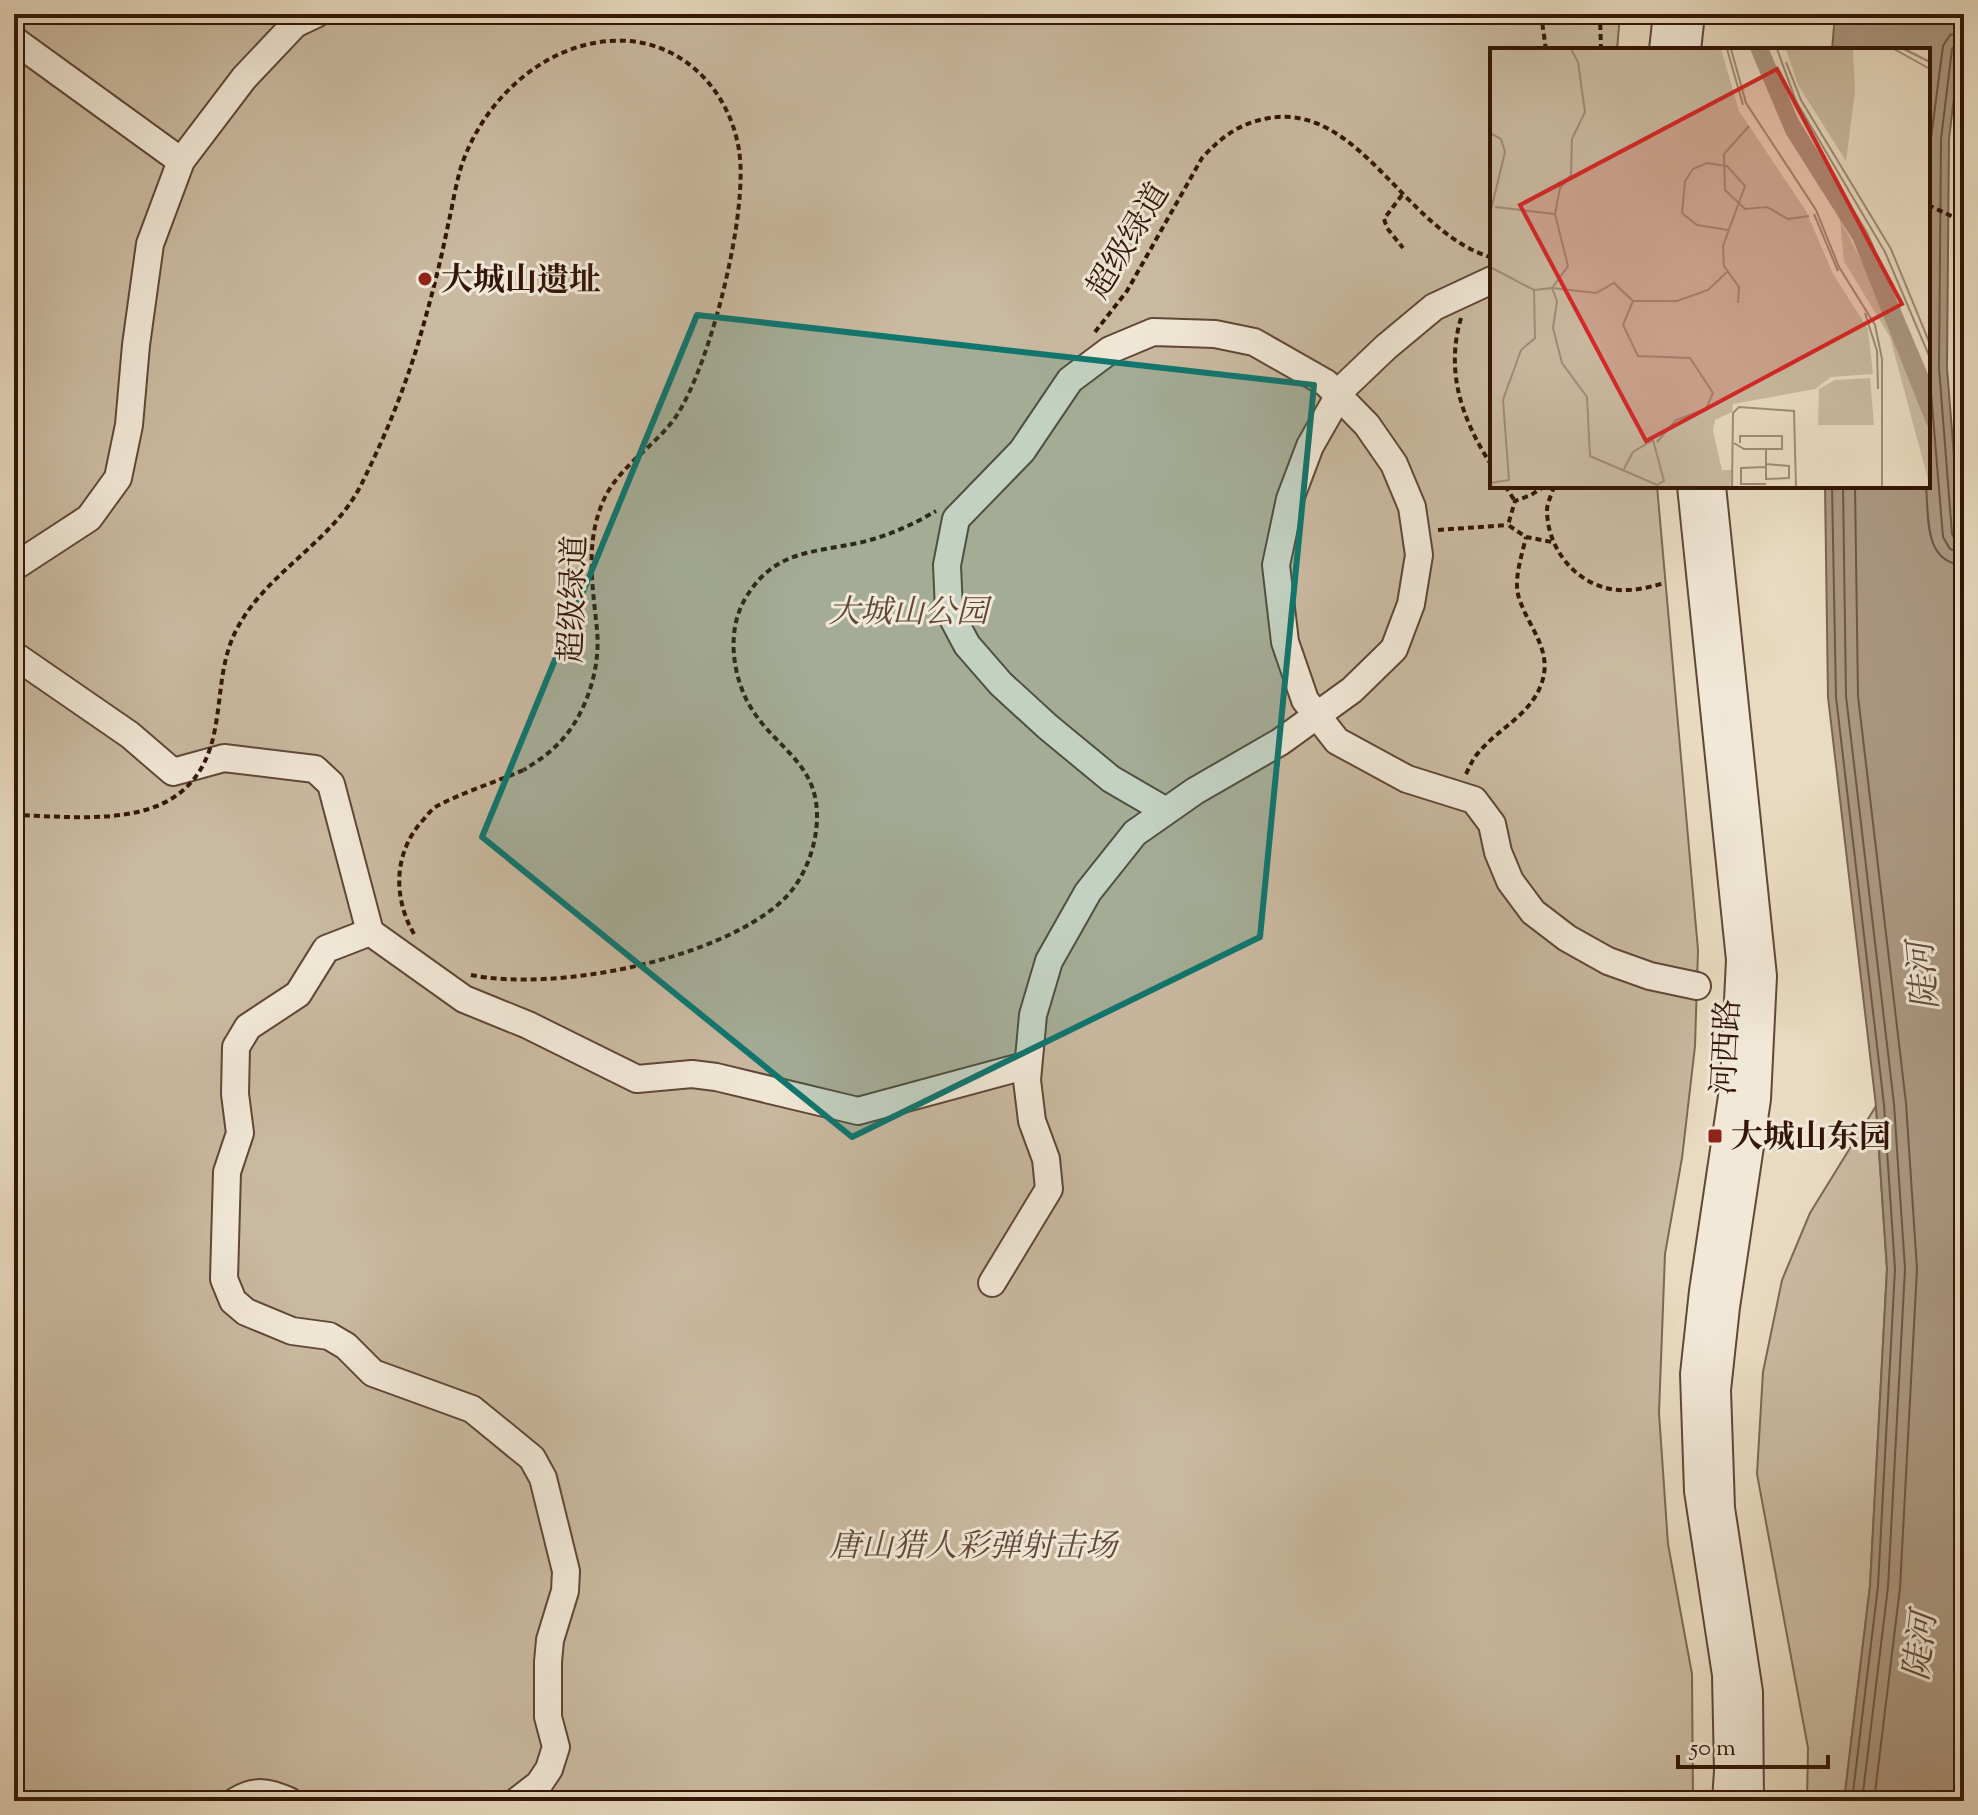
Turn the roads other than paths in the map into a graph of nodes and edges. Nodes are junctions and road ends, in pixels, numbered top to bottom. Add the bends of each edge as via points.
1 (316, 14) edge
2 (1667, 14) edge
3 (1691, 14) edge
4 (14, 40) edge
5 (1663, 48) edge
6 (1687, 48) edge
7 (181, 161) junction
8 (1481, 285) edge
9 (1691, 488) edge
10 (1712, 488) edge
11 (14, 567) edge
12 (14, 655) edge
13 (1166, 811) junction
14 (370, 932) junction
15 (1697, 986) dead end
16 (1028, 1065) junction
17 (992, 1283) dead end
18 (236, 1801) edge
19 (289, 1801) edge
20 (517, 1801) edge
21 (1726, 1801) edge
22 (1750, 1801) edge

1 - 7 street via 295,24 244,78
2 - 5 street
3 - 6 street
4 - 7 street
7 - 11 street via 150,244 118,478 89,518
8 - 15 street via 1434,307 1386,347 1343,388 1310,446 1290,499 1276,565 1285,642 1305,700 1337,741 1407,779 1474,800 1492,824 1510,881 1533,912 1608,961
9 - 21 street, 河西路 via 1740,960 1734,1083 1694,1374 1698,1491 1726,1675
10 - 22 street, 河西路 via 1763,976 1757,1099 1717,1390 1721,1508 1749,1692
12 - 14 street via 130,735 173,772 224,758 315,769 331,784
13 - 13 street via 1111,779 1001,684 967,645 949,611 947,565 956,519 1022,451 1070,380 1110,350 1153,332 1215,334 1254,342 1326,383 1367,425 1394,464 1412,507 1419,555 1411,604 1394,649 1352,690 1280,742
13 - 16 street via 1135,833 1088,892 1049,961 1033,1015
14 - 16 street via 464,999 637,1079 716,1077 858,1111
14 - 20 street via 326,949 298,994 248,1027 236,1047 240,1133 227,1172 224,1279 233,1301 246,1312 292,1331 329,1336 373,1373 472,1409 532,1458 543,1478 566,1571 548,1662 548,1717 556,1747 539,1784
16 - 17 street via 1032,1121 1046,1159 1049,1189
18 - 19 street via 250,1792 268,1792

